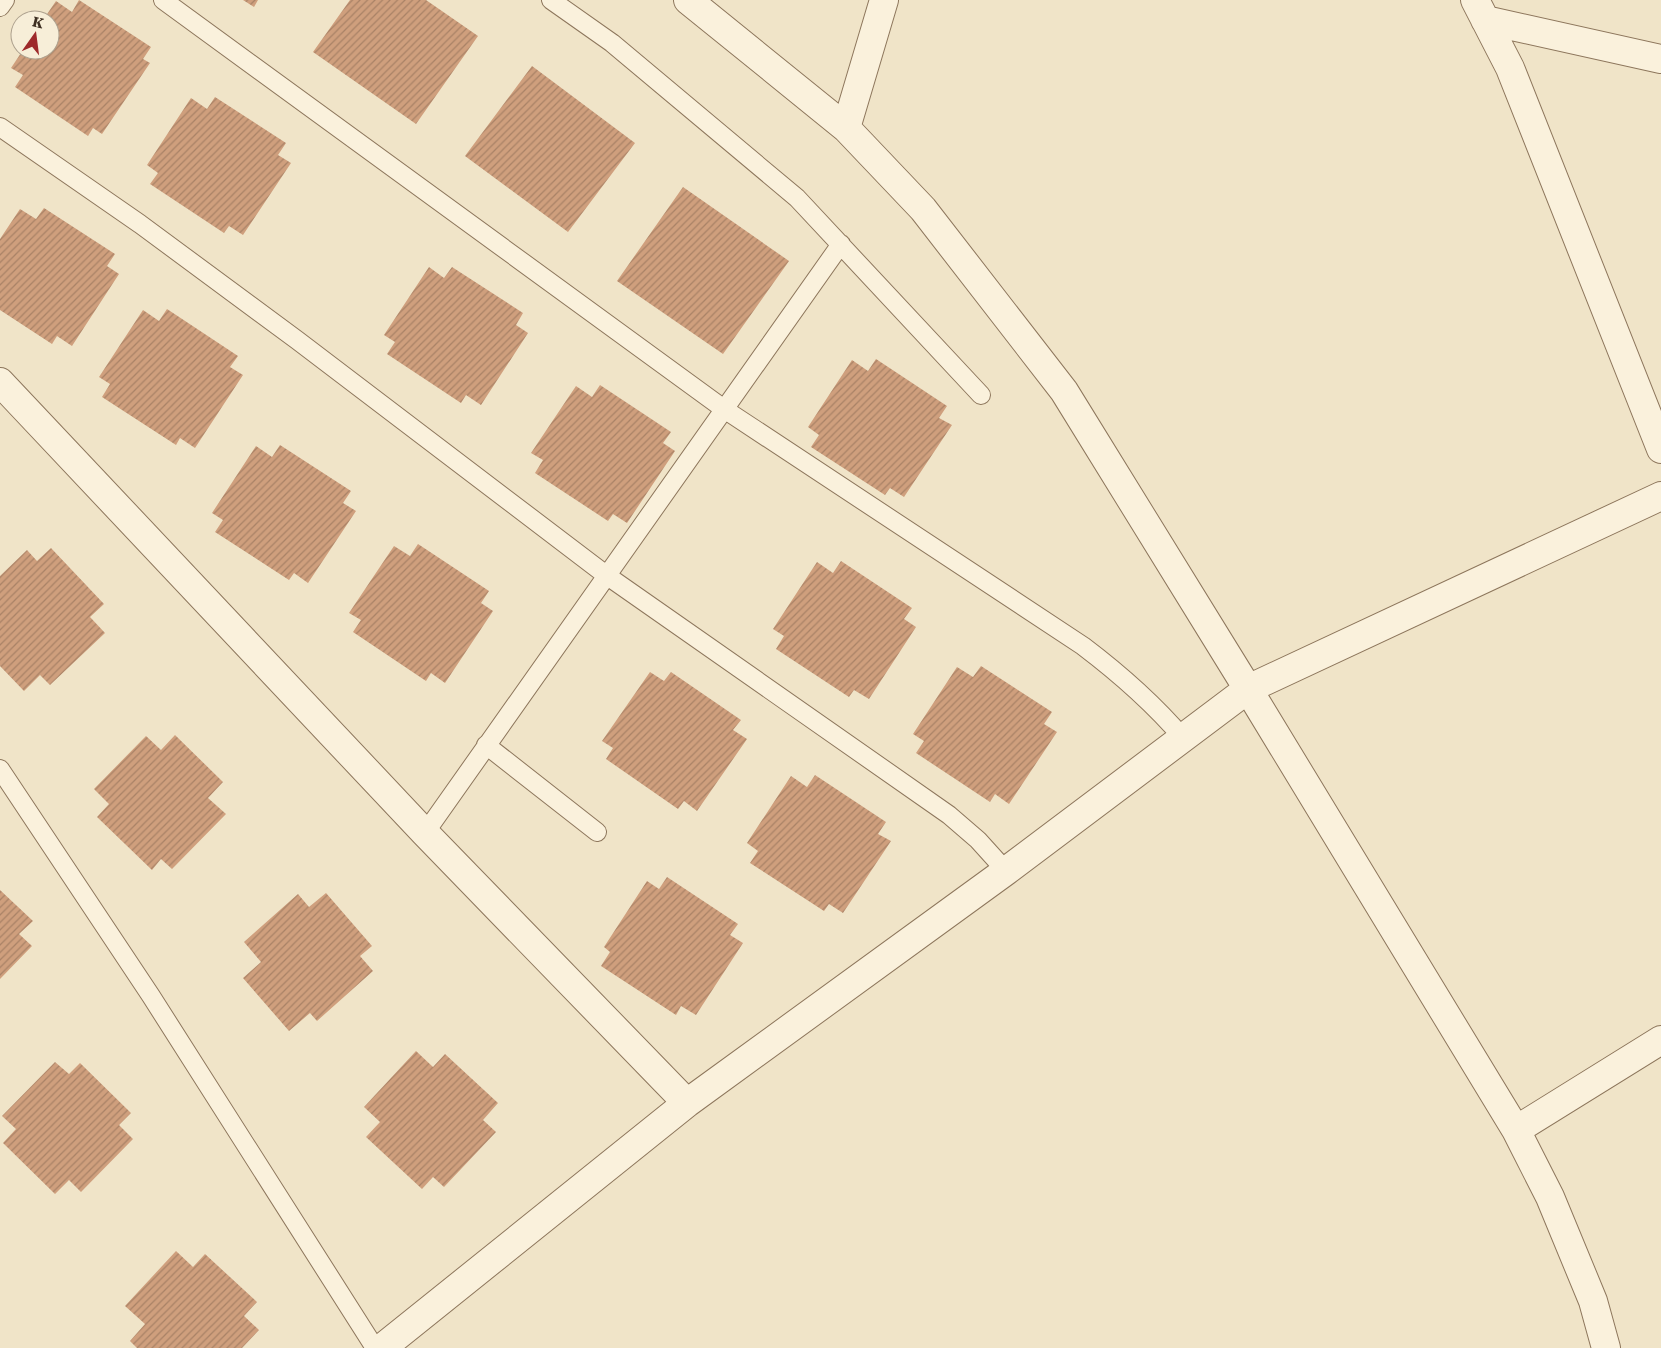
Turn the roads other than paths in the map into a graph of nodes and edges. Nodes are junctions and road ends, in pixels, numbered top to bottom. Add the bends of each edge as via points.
1 (5, 0) edge
2 (163, 0) edge
3 (551, 0) edge
4 (688, 0) edge
5 (884, 0) edge
6 (0, 7) edge
7 (1480, 10) edge
8 (1661, 59) edge
9 (0, 127) edge
10 (846, 128) junction
11 (841, 244) junction
12 (0, 382) edge
13 (981, 395) dead end
14 (724, 409) junction
15 (1661, 449) edge
16 (1661, 496) edge
17 (606, 575) junction
18 (1248, 689) junction
19 (1183, 738) junction
20 (486, 745) junction
21 (0, 769) edge
22 (597, 832) dead end
23 (425, 833) junction
24 (1006, 871) junction
25 (1661, 1040) edge
26 (687, 1103) junction
27 (1516, 1130) junction
28 (375, 1348) edge
29 (382, 1348) edge
30 (1606, 1348) edge

1 - 6 lane
2 - 14 lane
3 - 11 lane via 612,43 797,198
4 - 10 street
5 - 10 street
7 - 8 street
7 - 15 street via 1510,68
9 - 17 lane via 140,224 289,334
10 - 18 street via 923,209 1064,391
11 - 13 lane
11 - 14 lane
12 - 23 street
14 - 17 lane
14 - 19 lane via 1083,646 1150,701
16 - 18 street
17 - 20 lane
17 - 24 lane via 949,815
18 - 19 street
18 - 27 street
19 - 24 street
20 - 22 lane
20 - 23 lane
21 - 28 lane via 151,996
23 - 26 street
24 - 26 street
25 - 27 street
26 - 29 street
27 - 30 street via 1550,1197 1593,1301

